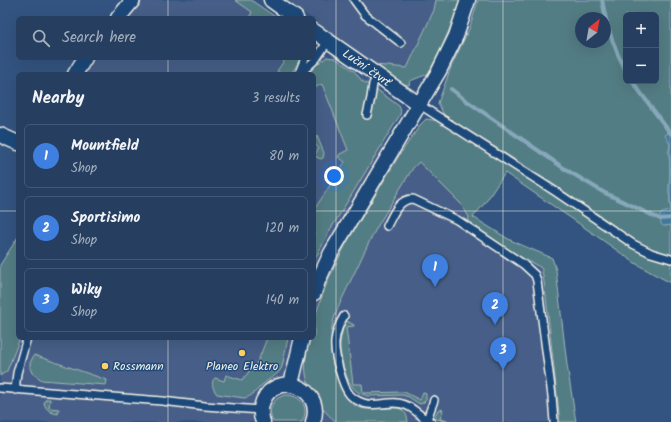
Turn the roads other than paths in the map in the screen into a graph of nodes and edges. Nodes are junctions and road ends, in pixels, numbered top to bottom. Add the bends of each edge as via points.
1 (133, 0) edge
2 (271, 0) edge
3 (354, 0) edge
4 (468, 0) edge
5 (120, 16) edge
6 (294, 16) edge
7 (319, 37) edge
8 (401, 43) dead end
9 (316, 58) edge
10 (84, 60) edge
11 (304, 60) edge
12 (314, 60) edge
13 (76, 72) edge
14 (300, 72) edge
15 (301, 72) edge
16 (378, 75) junction
17 (420, 105) junction
18 (367, 115) dead end
19 (0, 135) edge
20 (16, 142) edge
21 (387, 226) dead end
22 (671, 259) edge
23 (316, 286) edge
24 (344, 316) dead end
25 (26, 340) edge
26 (302, 340) edge
27 (291, 384) junction
28 (0, 388) edge
29 (15, 390) junction
30 (434, 400) dead end
31 (262, 416) edge
32 (316, 421) edge
33 (427, 422) edge
34 (554, 422) edge

1 - 5 street
2 - 6 street via 286,5
3 - 8 lane via 365,15
4 - 17 street via 456,36
7 - 9 lane
7 - 16 street, Luční čtvrť
10 - 13 street
11 - 14 lane
12 - 15 lane
16 - 17 street, Luční čtvrť
16 - 18 lane via 373,84
17 - 22 lane via 633,244
17 - 23 street via 331,253
19 - 20 street
21 - 34 lane via 397,207 404,201 413,199 457,220 523,264 535,275
24 - 33 lane via 335,342 341,375 350,395 363,403 404,404
25 - 29 lane
26 - 27 street
27 - 31 street via 279,386 268,392 262,404
27 - 32 street via 306,391 311,397
28 - 29 lane
29 - 31 lane via 162,401
30 - 33 lane

